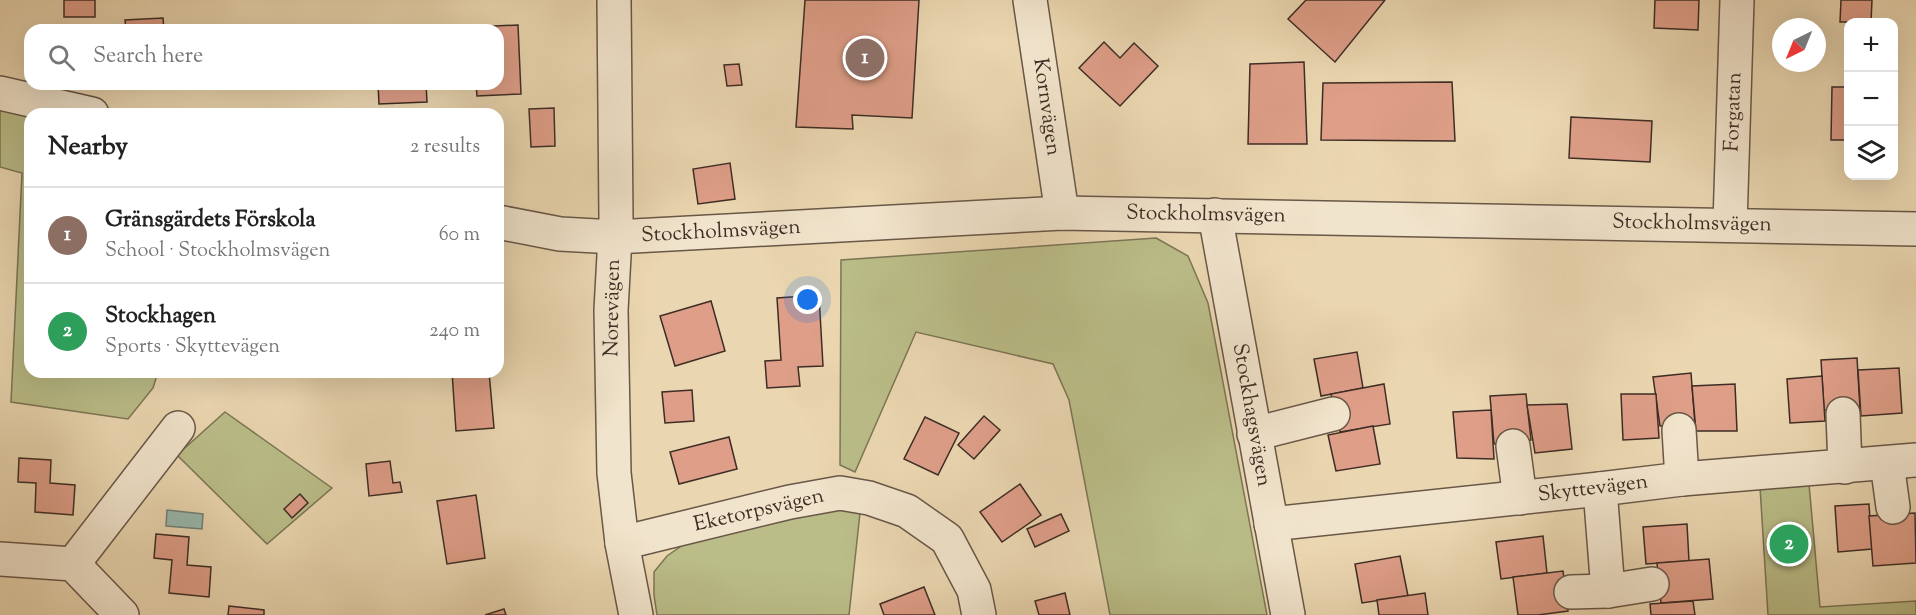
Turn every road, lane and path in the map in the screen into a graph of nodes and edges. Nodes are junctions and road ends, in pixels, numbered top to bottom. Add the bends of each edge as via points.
1 (614, 0) edge
2 (1030, 0) edge
3 (1737, 0) edge
4 (0, 93) edge
5 (66, 108) edge
6 (1062, 213) junction
7 (1215, 215) junction
8 (504, 223) edge
9 (1730, 224) junction
10 (1916, 229) edge
11 (615, 237) junction
12 (1333, 414) dead end
13 (1843, 414) dead end
14 (178, 428) dead end
15 (1679, 430) dead end
16 (1254, 434) junction
17 (1513, 446) dead end
18 (1901, 462) edge
19 (1845, 467) junction
20 (1682, 478) junction
21 (1600, 489) junction
22 (1520, 498) junction
23 (1893, 507) dead end
24 (1271, 524) junction
25 (622, 543) junction
26 (0, 559) edge
27 (73, 564) junction
28 (1652, 584) dead end
29 (1608, 591) junction
30 (1571, 592) dead end
31 (122, 615) edge
32 (636, 615) edge
33 (979, 615) edge
34 (1288, 615) edge

1 - 11 street, Norevägen
2 - 6 street, Kornvägen
3 - 9 street, Forgatan
4 - 5 street
6 - 7 street, Stockholmsvägen
6 - 11 street, Stockholmsvägen
7 - 9 street, Stockholmsvägen
7 - 16 street, Stockhagsvägen
8 - 11 street, Stockholmsvägen via 560,234
9 - 10 street, Stockholmsvägen
11 - 25 street, Norevägen via 611,310 614,473
12 - 16 street
13 - 19 street
14 - 27 street
15 - 20 street
16 - 24 street, Stockhagsvägen
17 - 22 street
18 - 19 street, Skyttevägen
18 - 23 street
19 - 20 street, Skyttevägen
20 - 21 street, Skyttevägen
21 - 22 street, Skyttevägen
21 - 29 street
22 - 24 street, Skyttevägen
24 - 34 street, Stockhagsvägen
25 - 32 street, Norevägen
25 - 33 street, Eketorpsvägen via 790,502 840,493 869,498 907,511 946,539 974,590
26 - 27 street
27 - 31 street
28 - 29 street
29 - 30 street

